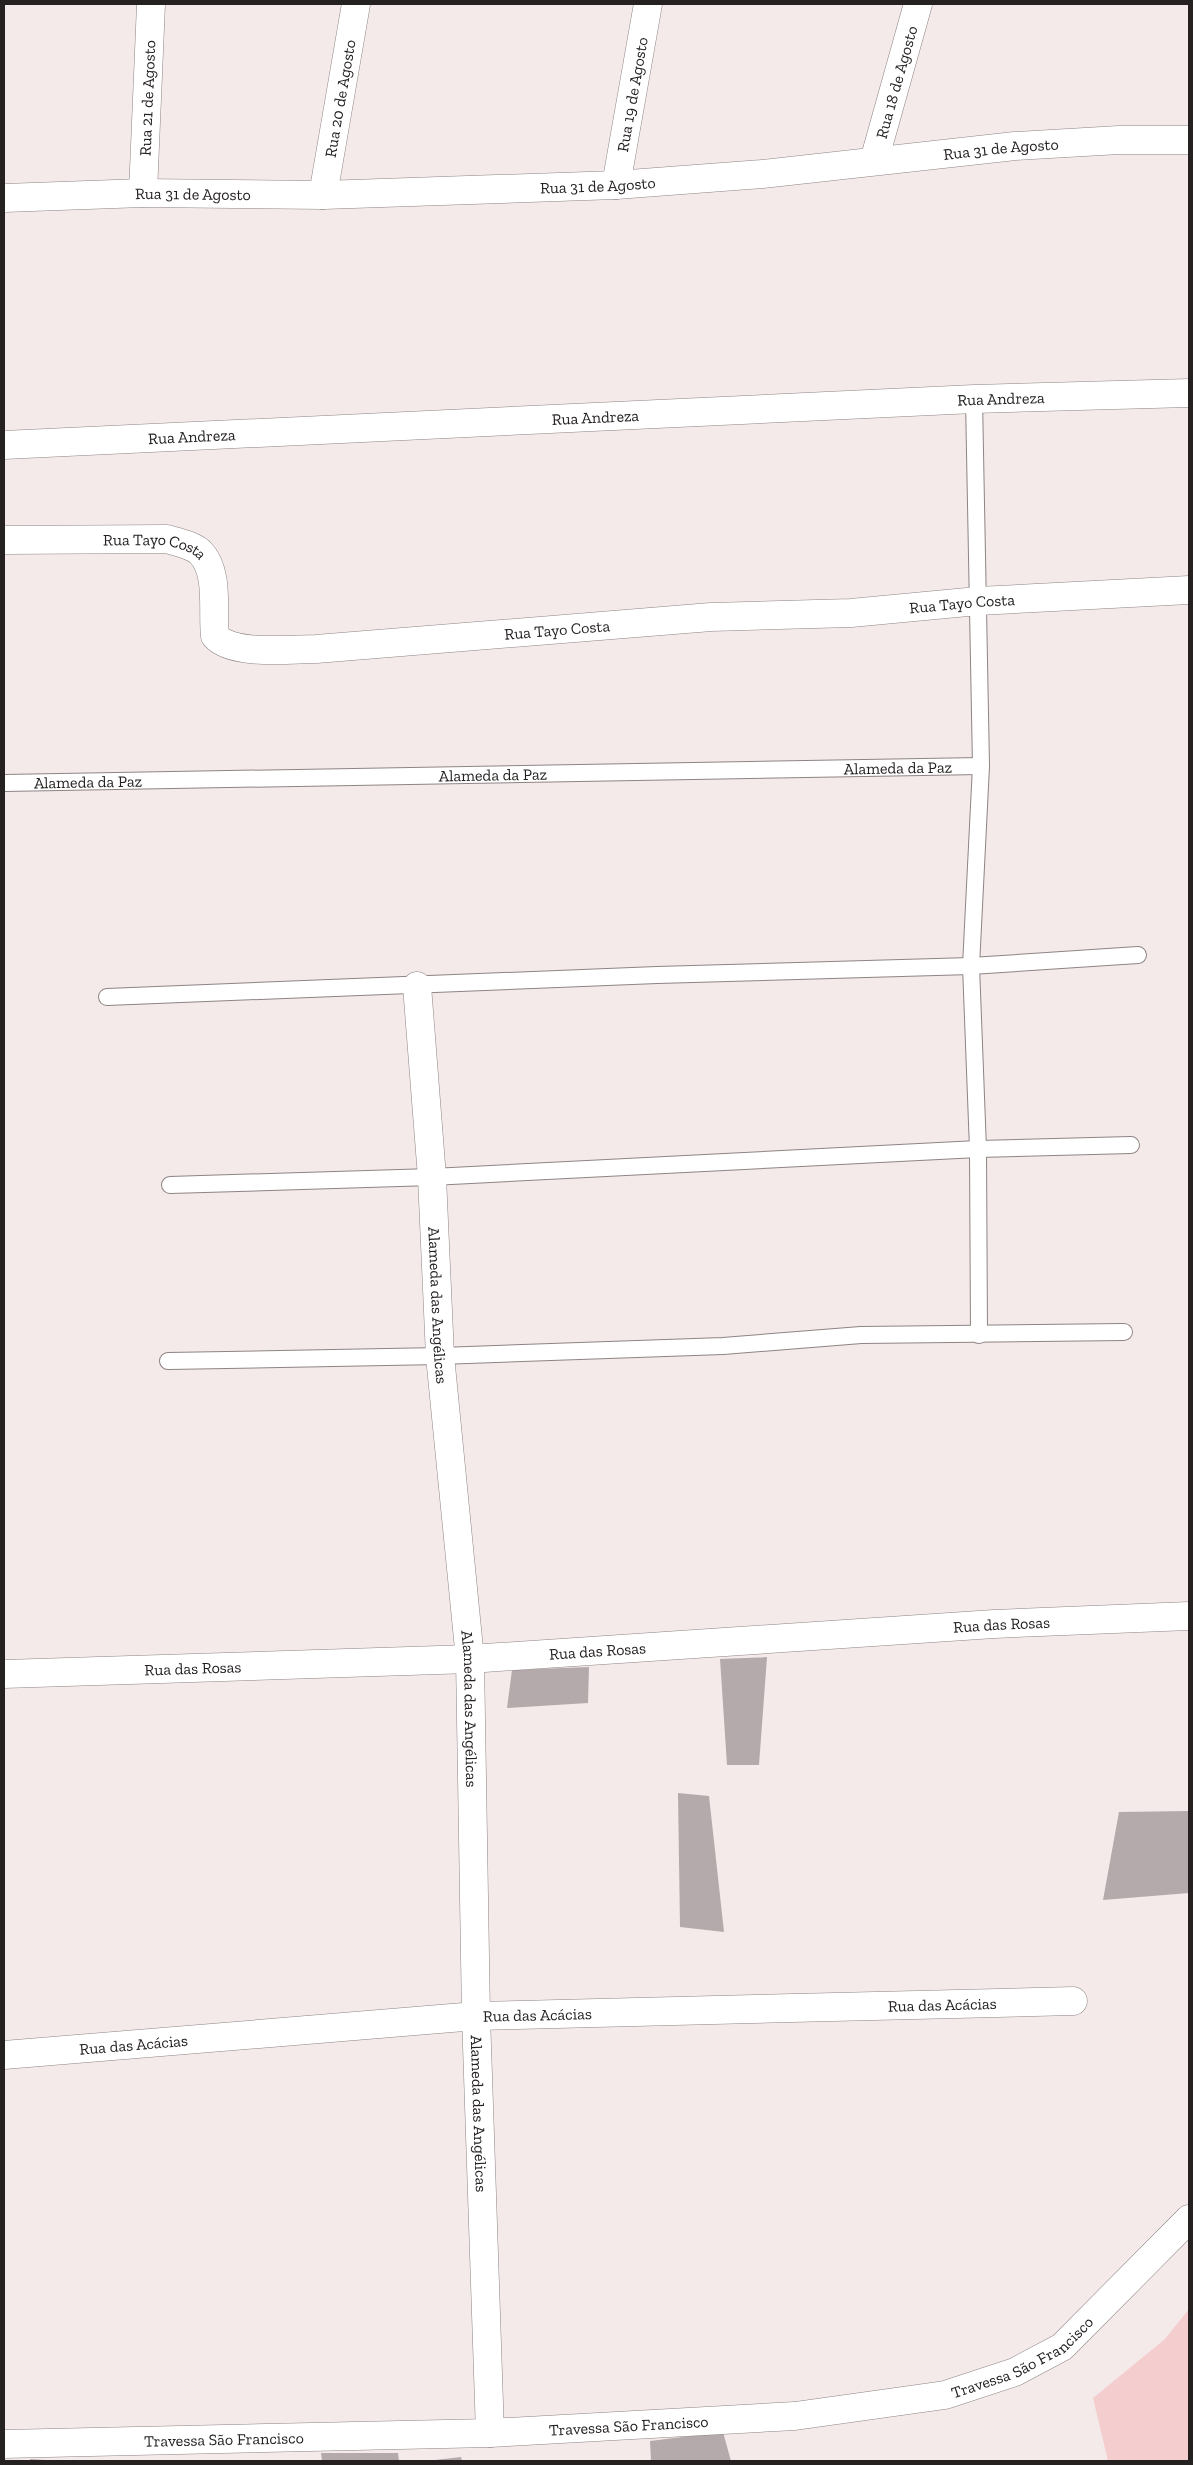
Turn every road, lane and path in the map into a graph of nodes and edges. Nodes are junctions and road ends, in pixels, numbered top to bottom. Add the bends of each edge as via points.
1 (151, 4) edge
2 (356, 4) edge
3 (648, 4) edge
4 (918, 4) edge
5 (1189, 140) edge
6 (874, 160) junction
7 (616, 185) junction
8 (143, 193) junction
9 (323, 194) junction
10 (4, 198) edge
11 (1189, 394) edge
12 (974, 399) junction
13 (4, 445) edge
14 (4, 540) edge
15 (1189, 590) edge
16 (978, 601) junction
17 (981, 766) junction
18 (4, 784) edge
19 (1138, 955) dead end
20 (971, 966) junction
21 (416, 986) junction
22 (107, 997) dead end
23 (1130, 1145) dead end
24 (978, 1149) junction
25 (432, 1177) junction
26 (170, 1184) dead end
27 (1124, 1332) dead end
28 (979, 1335) junction
29 (440, 1356) junction
30 (168, 1361) dead end
31 (1189, 1616) edge
32 (470, 1659) junction
33 (4, 1674) edge
34 (1073, 2002) dead end
35 (476, 2016) junction
36 (4, 2055) edge
37 (1189, 2219) edge
38 (490, 2433) junction
39 (4, 2444) edge

1 - 8 street, Rua 21 de Agosto
2 - 9 street, Rua 20 de Agosto
3 - 7 street, Rua 19 de Agosto
4 - 6 street, Rua 18 de Agosto
5 - 6 street, Rua 31 de Agosto via 1015,146
6 - 7 street, Rua 31 de Agosto via 762,174
7 - 9 street, Rua 31 de Agosto
8 - 9 street, Rua 31 de Agosto
8 - 10 street, Rua 31 de Agosto
11 - 12 street, Rua Andreza
12 - 13 street, Rua Andreza
12 - 16 lane
14 - 16 street, Rua Tayo Costa via 167,539 185,544 200,552 209,565 215,636 221,643 252,649 316,649 711,617 851,613
15 - 16 street, Rua Tayo Costa
16 - 17 lane
17 - 18 lane, Alameda da Paz
17 - 20 lane
19 - 20 lane
20 - 21 lane
20 - 24 lane
21 - 22 lane
21 - 25 street, Alameda das Angélicas
23 - 24 lane
24 - 25 lane
24 - 28 lane
25 - 26 lane
25 - 29 street, Alameda das Angélicas
27 - 28 lane
28 - 29 lane via 861,1335 723,1346
29 - 30 lane
29 - 32 street, Alameda das Angélicas
31 - 32 street, Rua das Rosas via 994,1624
32 - 33 street, Rua das Rosas
32 - 35 street, Alameda das Angélicas
34 - 35 street, Rua das Acácias
35 - 36 street, Rua das Acácias
35 - 38 street, Alameda das Angélicas
37 - 38 street, Travessa São Francisco via 1062,2347 1016,2372 945,2394 795,2416
38 - 39 street, Travessa São Francisco

